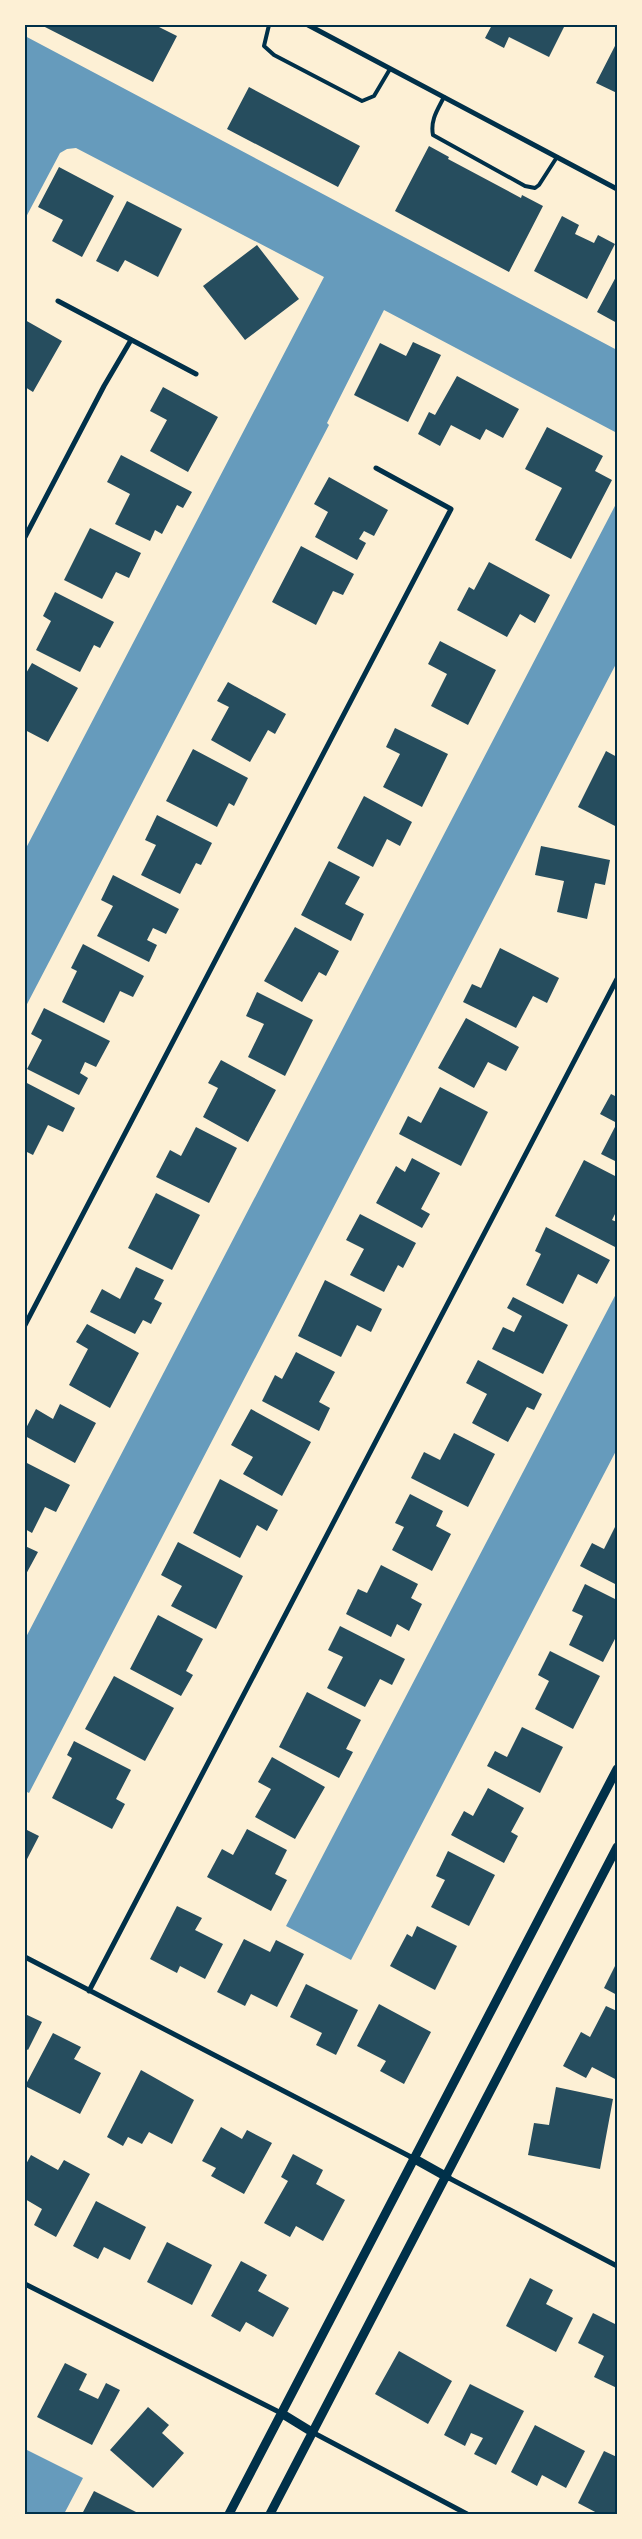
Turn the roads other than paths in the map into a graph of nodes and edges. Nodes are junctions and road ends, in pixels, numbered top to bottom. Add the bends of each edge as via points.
1 (269, 25) edge
2 (308, 25) edge
3 (390, 69) junction
4 (444, 97) junction
5 (557, 157) junction
6 (617, 189) edge
7 (58, 301) dead end
8 (132, 340) junction
9 (196, 374) dead end
10 (376, 468) dead end
11 (25, 537) edge
12 (617, 978) edge
13 (25, 1325) edge
14 (617, 1769) edge
15 (617, 1847) edge
16 (25, 1957) edge
17 (90, 1990) junction
18 (413, 2158) junction
19 (447, 2177) junction
20 (617, 2266) edge
21 (25, 2284) edge
22 (281, 2413) junction
23 (312, 2432) junction
24 (229, 2514) edge
25 (270, 2514) edge
26 (467, 2514) edge

1 - 3 lane via 264,46 274,55 362,101 374,96
2 - 3 street
3 - 4 street
4 - 5 street
4 - 5 lane via 431,127 433,135 516,182 535,188
5 - 6 street
7 - 8 street
8 - 9 street
8 - 11 street via 104,386
10 - 13 street via 451,509
12 - 17 street
14 - 18 street
15 - 19 street
16 - 17 street
17 - 18 street
18 - 19 street
18 - 22 street
19 - 20 street
19 - 23 street
21 - 22 street
22 - 23 street
22 - 24 street
23 - 25 street
23 - 26 street

